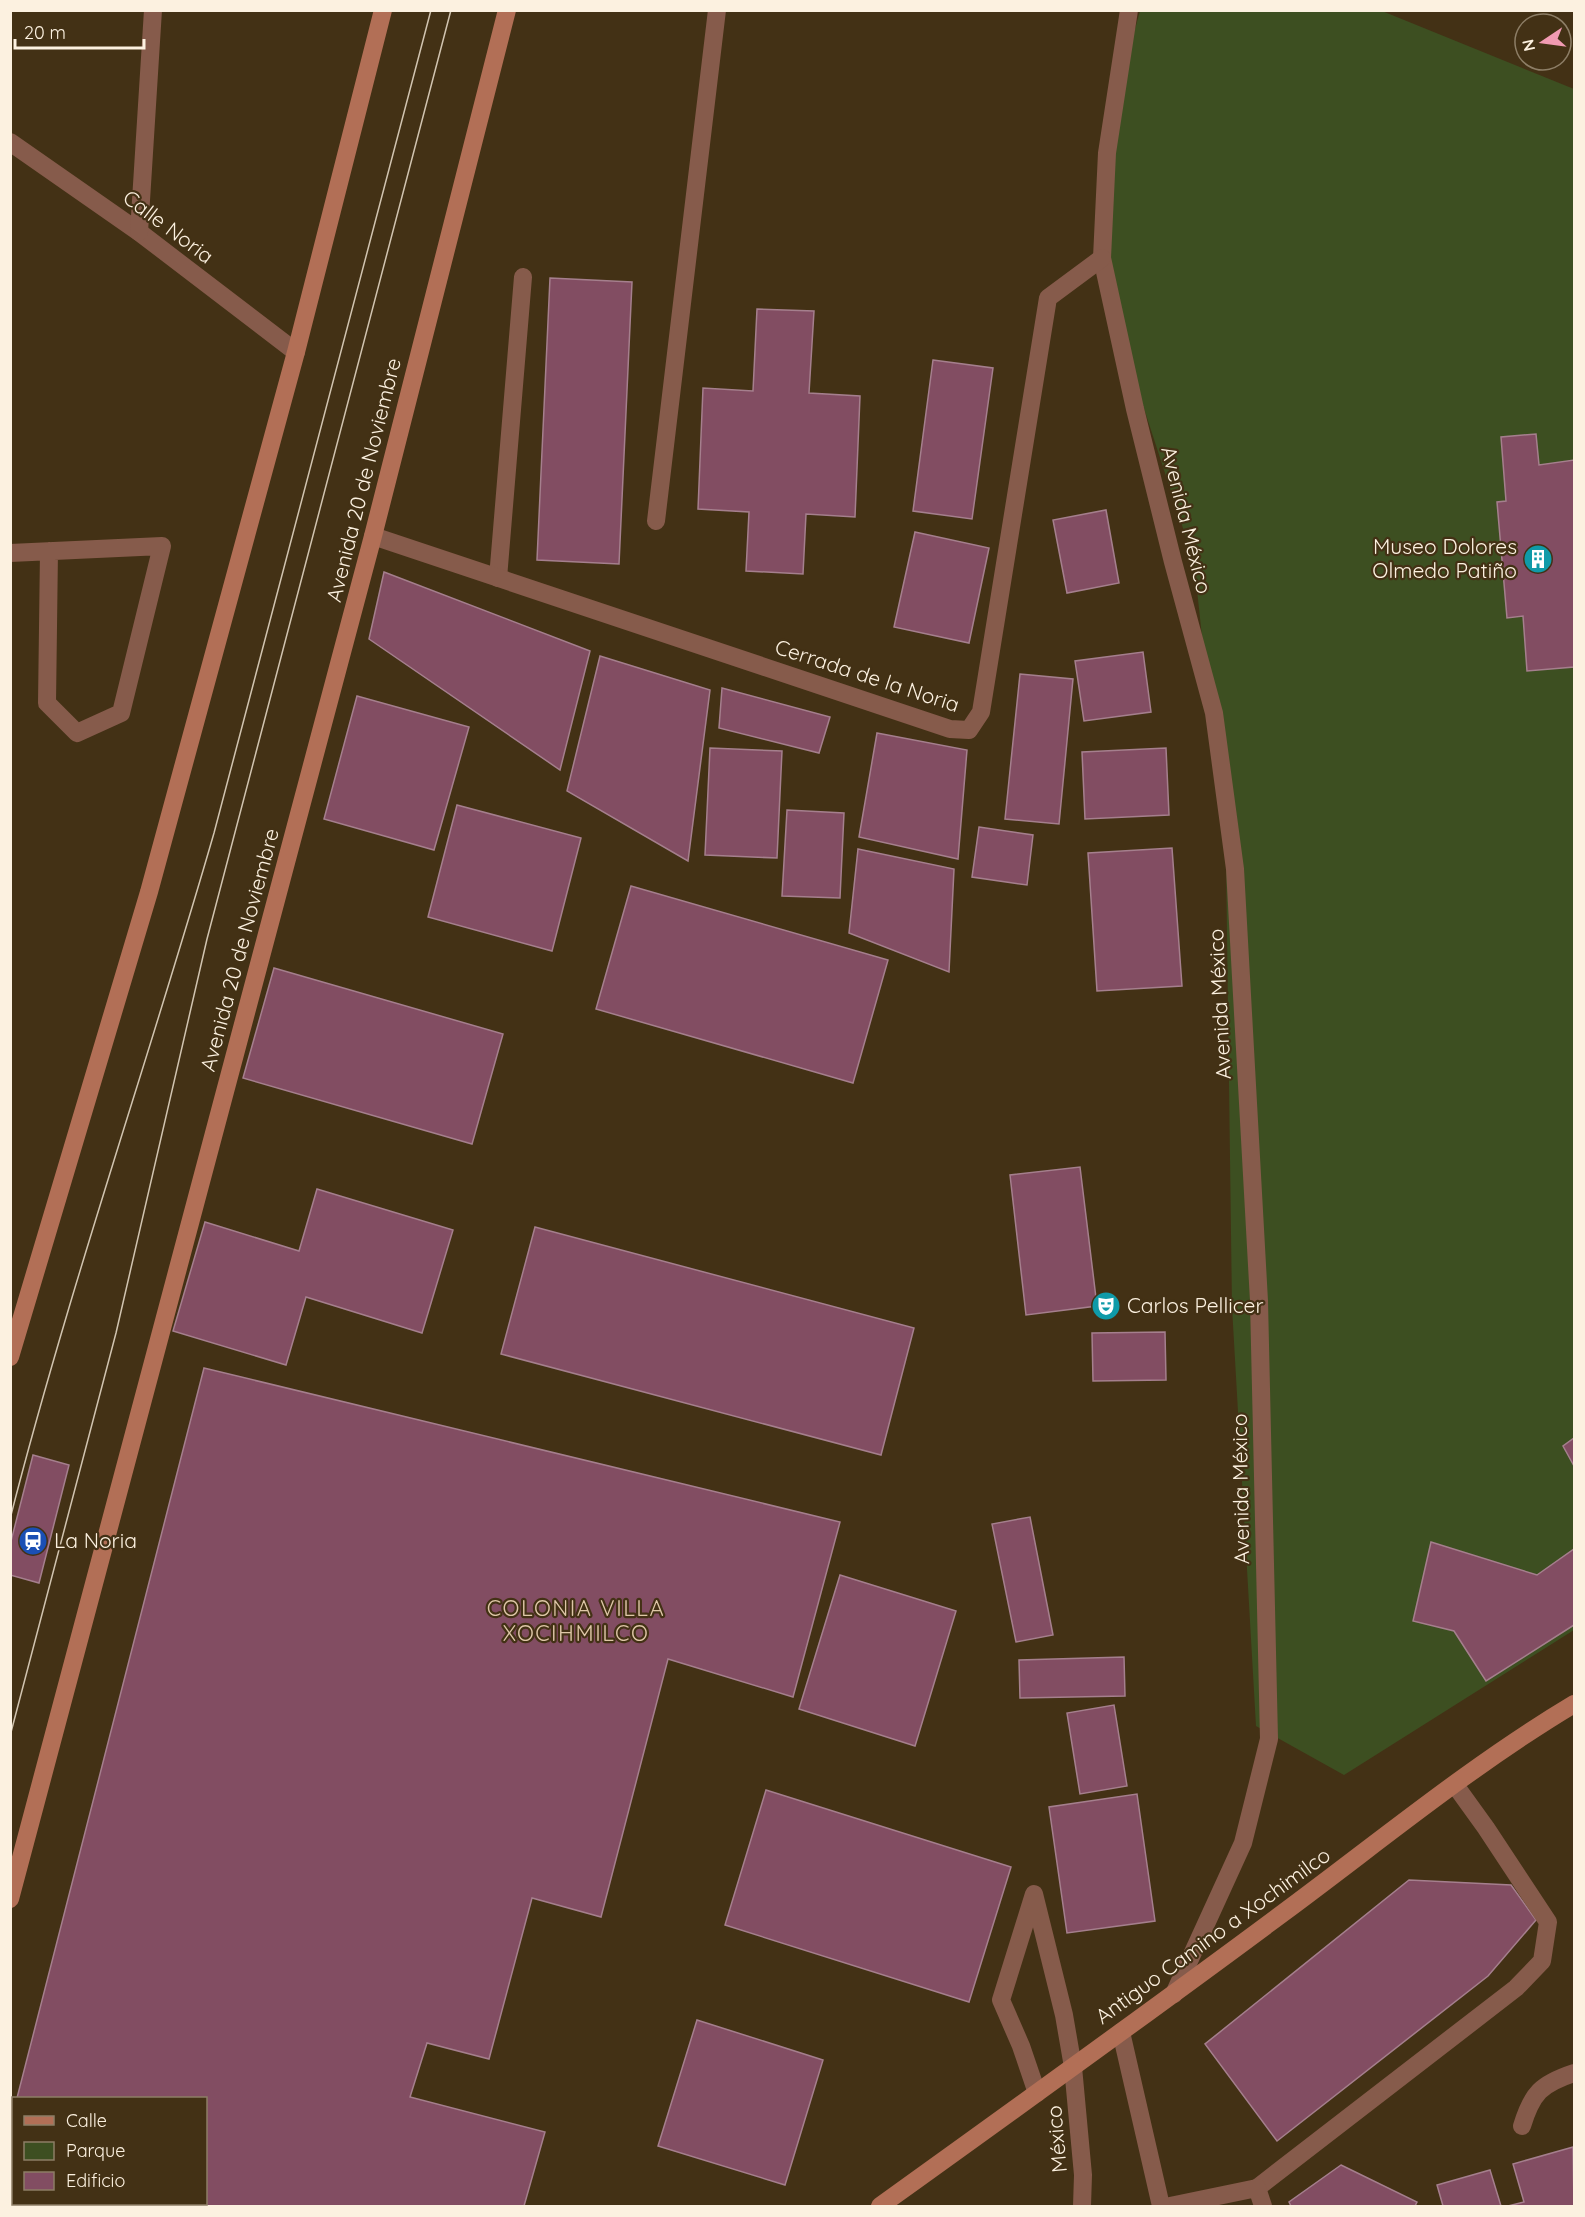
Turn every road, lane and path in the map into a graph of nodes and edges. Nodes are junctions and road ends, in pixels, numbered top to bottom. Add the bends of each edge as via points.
1 (153, 10) edge
2 (382, 10) edge
3 (507, 10) edge
4 (717, 10) edge
5 (1129, 10) edge
6 (10, 142) edge
7 (139, 232) junction
8 (1102, 258) junction
9 (523, 277) dead end
10 (296, 352) junction
11 (656, 521) dead end
12 (373, 536) junction
13 (49, 551) junction
14 (10, 553) edge
15 (498, 579) junction
16 (14, 1337) edge
17 (10, 1357) edge
18 (1575, 1704) edge
19 (1455, 1785) junction
20 (10, 1899) edge
21 (1174, 1994) junction
22 (1121, 2032) junction
23 (1073, 2067) junction
24 (1575, 2073) edge
25 (1037, 2093) junction
26 (1522, 2126) dead end
27 (1257, 2188) junction
28 (880, 2206) edge
29 (1082, 2206) edge
30 (1161, 2206) edge
31 (1170, 2206) edge
32 (1263, 2206) edge

1 - 7 street
2 - 10 main road
3 - 12 main road, Avenida 20 de Noviembre
4 - 11 street
5 - 8 street, Avenida México via 1107,153
6 - 7 street, Calle Noria
7 - 10 street, Calle Noria
8 - 15 street, Cerrada de la Noria via 1048,298 981,712 969,730 950,729
8 - 21 street, Avenida México via 1140,431 1214,712 1235,869 1259,1301 1269,1739 1243,1843
9 - 15 street
10 - 16 main road via 149,892
12 - 15 street, Cerrada de la Noria
12 - 20 main road, Avenida 20 de Noviembre
13 - 13 street via 47,703 77,733 121,713 162,546
13 - 14 street
16 - 17 main road
18 - 19 main road, Antiguo Camino a Xochimilco
19 - 21 main road, Antiguo Camino a Xochimilco
19 - 27 street via 1548,1923 1542,1961 1516,1988
21 - 22 main road, Antiguo Camino a Xochimilco
22 - 23 main road, Antiguo Camino a Xochimilco
22 - 30 street
23 - 25 main road, Antiguo Camino a Xochimilco
23 - 25 street, México via 1034,1894 1001,2001
23 - 29 street, México via 1083,2175
24 - 26 street via 1540,2089 1529,2104
25 - 28 main road, Antiguo Camino a Xochimilco
27 - 31 street
27 - 32 street

